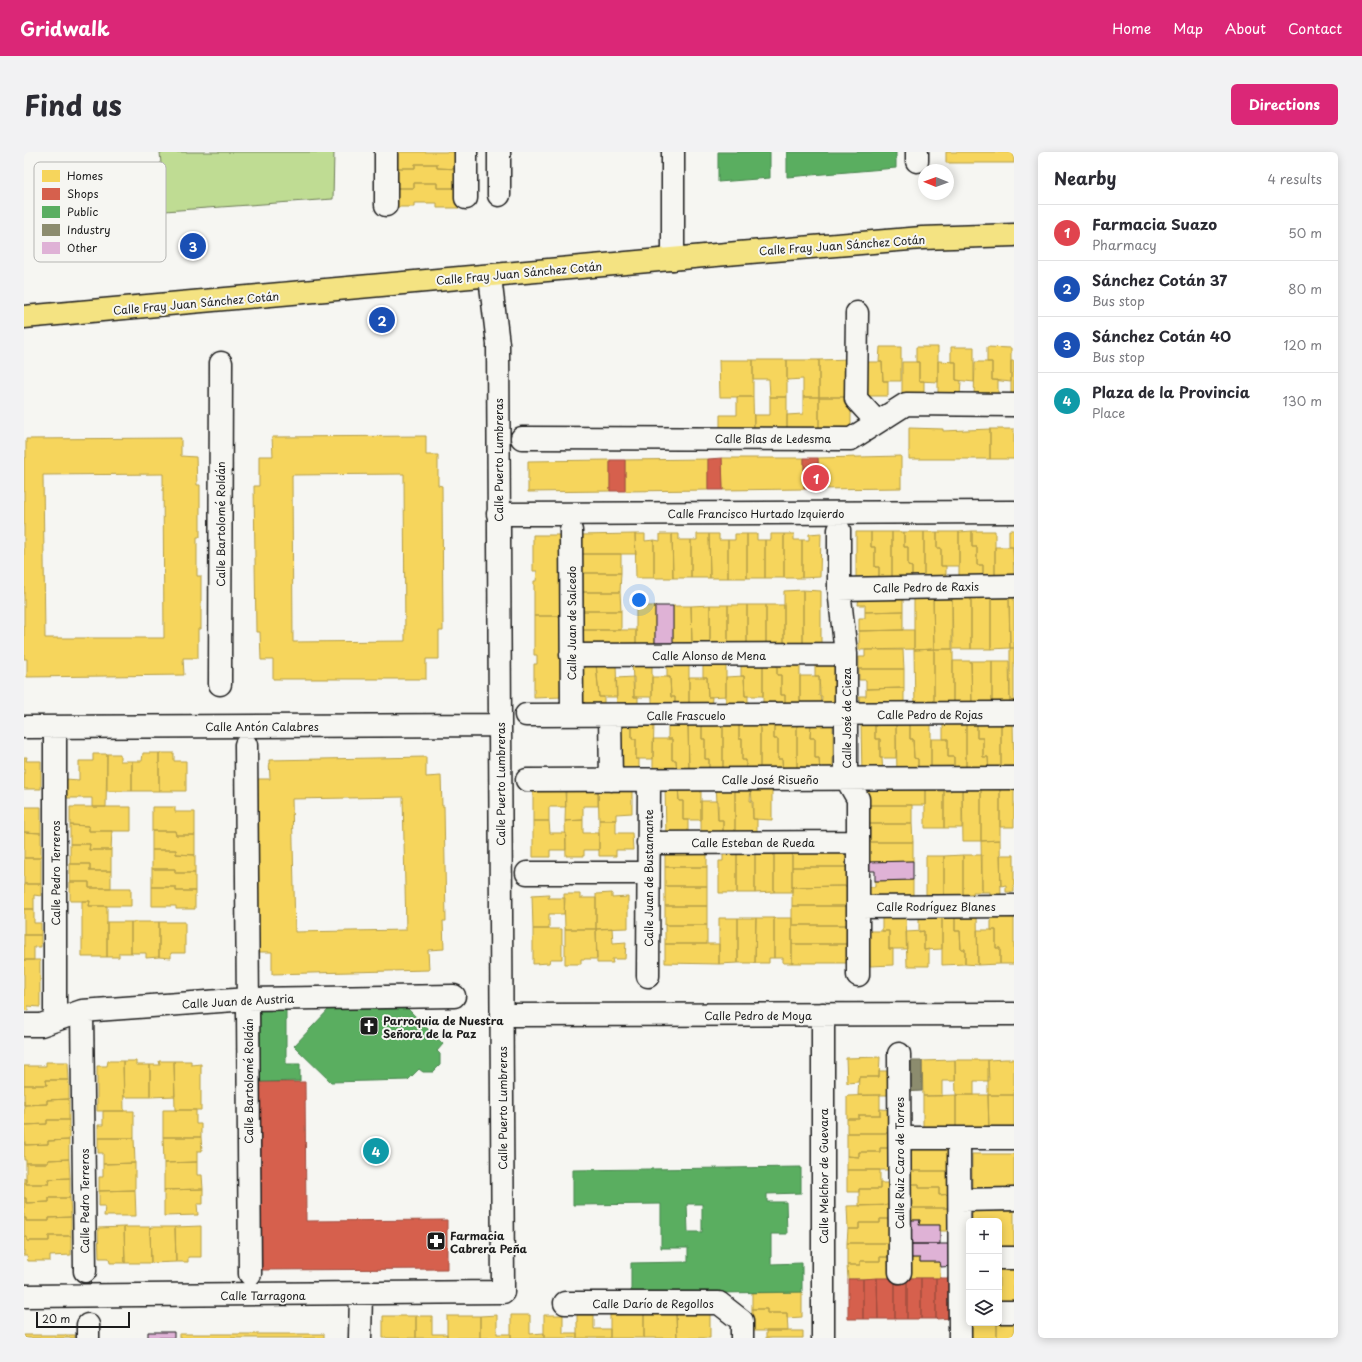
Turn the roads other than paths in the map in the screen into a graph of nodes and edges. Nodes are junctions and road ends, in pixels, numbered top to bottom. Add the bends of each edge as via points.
1 (386, 152) edge
2 (466, 152) edge
3 (499, 152) edge
4 (673, 152) edge
5 (499, 195) dead end
6 (466, 198) dead end
7 (386, 205) dead end
8 (1014, 235) edge
9 (672, 259) junction
10 (490, 277) junction
11 (857, 313) dead end
12 (24, 317) edge
13 (221, 364) dead end
14 (1014, 405) edge
15 (877, 422) junction
16 (522, 438) dead end
17 (1014, 512) edge
18 (498, 514) junction
19 (839, 530) dead end
20 (570, 531) dead end
21 (1014, 586) edge
22 (839, 589) junction
23 (846, 654) junction
24 (572, 655) junction
25 (220, 684) dead end
26 (1014, 713) edge
27 (846, 714) junction
28 (572, 715) junction
29 (610, 715) junction
30 (526, 716) dead end
31 (500, 725) junction
32 (24, 727) edge
33 (55, 727) junction
34 (246, 745) dead end
35 (846, 778) junction
36 (1014, 778) edge
37 (527, 780) dead end
38 (611, 780) junction
39 (649, 780) junction
40 (858, 842) junction
41 (648, 843) junction
42 (527, 873) dead end
43 (648, 873) junction
44 (1014, 906) edge
45 (858, 907) junction
46 (858, 975) dead end
47 (648, 976) dead end
48 (454, 996) dead end
49 (248, 999) junction
50 (82, 1011) junction
51 (823, 1014) junction
52 (1014, 1014) edge
53 (501, 1016) junction
54 (55, 1020) junction
55 (24, 1025) edge
56 (898, 1054) dead end
57 (900, 1138) junction
58 (960, 1138) junction
59 (1014, 1138) edge
60 (1014, 1199) edge
61 (960, 1200) junction
62 (964, 1258) edge
63 (1002, 1258) edge
64 (1014, 1258) edge
65 (85, 1271) dead end
66 (900, 1272) dead end
67 (250, 1274) dead end
68 (503, 1292) joint
69 (360, 1294) junction
70 (24, 1296) edge
71 (565, 1303) dead end
72 (965, 1312) edge
73 (1002, 1312) edge
74 (1014, 1312) edge
75 (360, 1338) edge
76 (742, 1338) edge
77 (823, 1338) edge
78 (960, 1338) edge

1 - 7 street
2 - 6 street
3 - 5 street
4 - 9 street
8 - 9 main road, Calle Fray Juan Sánchez Cotán via 922,238
9 - 10 main road, Calle Fray Juan Sánchez Cotán
10 - 12 main road, Calle Fray Juan Sánchez Cotán
10 - 18 street, Calle Puerto Lumbreras via 498,344
11 - 15 street via 856,399
13 - 25 street, Calle Bartolomé Roldán
14 - 15 street, Calle Blas de Ledesma via 906,404
15 - 16 street, Calle Blas de Ledesma via 851,439
17 - 18 street, Calle Francisco Hurtado Izquierdo
18 - 31 street, Calle Puerto Lumbreras
19 - 22 street, Calle José de Cieza
20 - 24 street, Calle Juan de Salcedo
21 - 22 street, Calle Pedro de Raxis
22 - 23 street, Calle José de Cieza
23 - 24 street, Calle Alonso de Mena
23 - 27 street, Calle José de Cieza
24 - 28 street, Calle Juan de Salcedo
26 - 27 street, Calle Pedro de Rojas
27 - 29 street, Calle Frascuelo
27 - 35 street, Calle José de Cieza
28 - 29 street, Calle Frascuelo
28 - 30 street, Calle Frascuelo
29 - 38 street
31 - 33 street, Calle Antón Calabres
31 - 53 street, Calle Puerto Lumbreras
32 - 33 street, Calle Antón Calabres
33 - 54 street, Calle Pedro Terreros
34 - 49 street, Calle Bartolomé Roldán
35 - 36 street, Calle José Risueño
35 - 39 street, Calle José Risueño
35 - 40 street, Calle José de Cieza via 858,799
37 - 38 street, Calle José Risueño
38 - 39 street, Calle José Risueño
39 - 41 street, Calle Juan de Bustamante
40 - 41 street, Calle Esteban de Rueda
40 - 45 street, Calle José de Cieza
41 - 43 street, Calle Juan de Bustamante
42 - 43 street
43 - 47 street, Calle Juan de Bustamante
44 - 45 street, Calle Rodríguez Blanes
45 - 46 street, Calle José de Cieza
48 - 49 street, Calle Juan de Austria
49 - 50 street, Calle Juan de Austria
49 - 67 street, Calle Bartolomé Roldán
50 - 54 street, Calle Juan de Austria
50 - 65 street, Calle Pedro Terreros
51 - 52 street, Calle Pedro de Moya
51 - 53 street, Calle Pedro de Moya
51 - 77 street, Calle Melchor de Guevara
53 - 68 street, Calle Puerto Lumbreras
54 - 55 street, Calle Juan de Austria via 41,1025
56 - 57 street, Calle Ruiz Caro de Torres
57 - 58 street
57 - 66 street, Calle Ruiz Caro de Torres
58 - 59 street
58 - 61 street
60 - 61 street
61 - 62 street
62 - 72 street
63 - 64 street
68 - 69 street, Calle Tarragona
69 - 70 street, Calle Tarragona
69 - 75 street
71 - 76 street, Calle Darío de Regollos via 719,1303 742,1321
72 - 78 street
73 - 74 street

